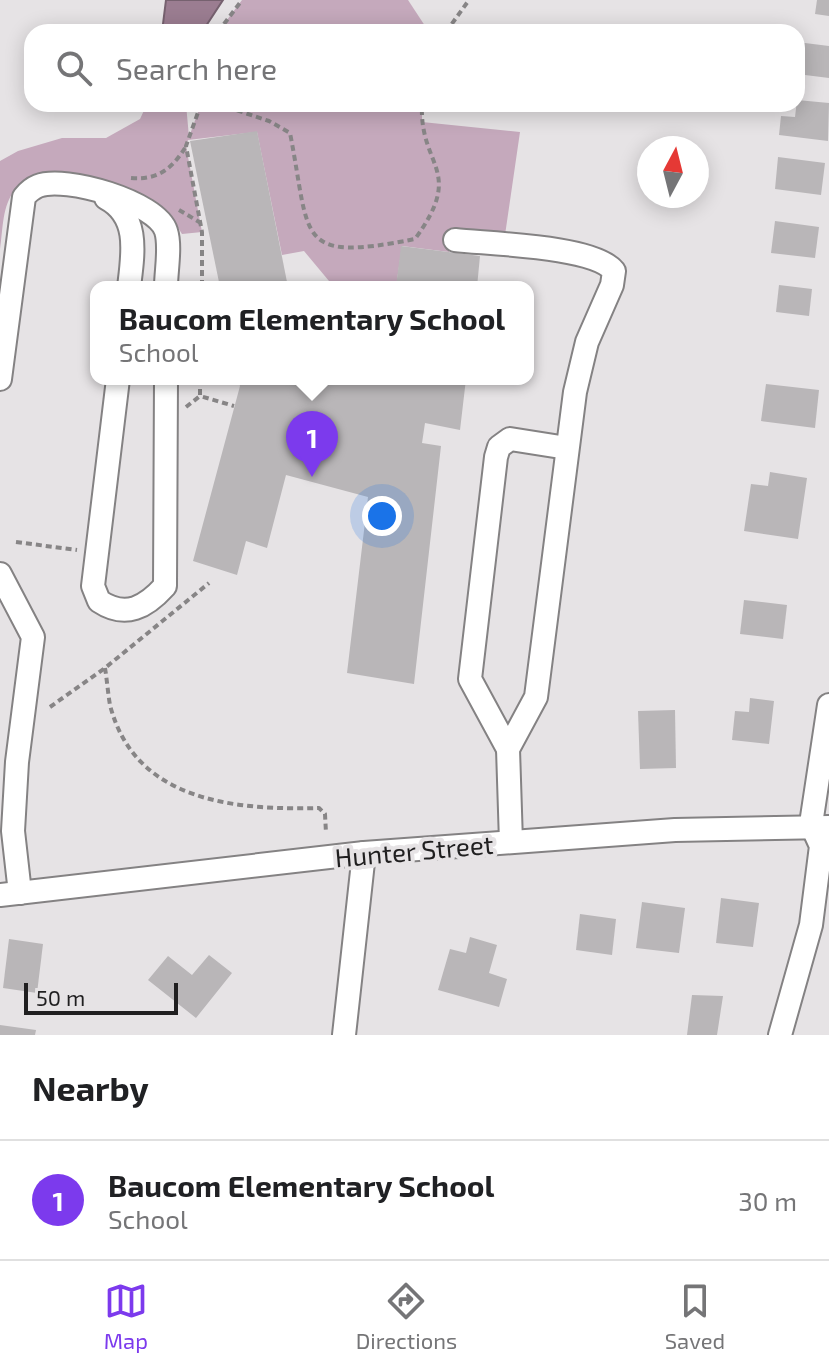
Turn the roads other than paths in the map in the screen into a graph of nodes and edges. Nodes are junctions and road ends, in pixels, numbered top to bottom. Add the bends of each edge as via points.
1 (87, 188) junction
2 (455, 240) dead end
3 (129, 281) edge
4 (166, 281) edge
5 (0, 379) edge
6 (117, 385) edge
7 (166, 385) edge
8 (567, 448) junction
9 (0, 574) edge
10 (829, 705) edge
11 (508, 749) junction
12 (820, 825) edge
13 (511, 842) junction
14 (364, 853) junction
15 (10, 894) edge
16 (344, 1035) edge
17 (780, 1035) edge

1 - 3 street via 126,215 133,235
1 - 4 street via 110,193 155,216 166,231
1 - 5 street via 39,185 24,197
2 - 8 street via 577,255 607,262 614,271 587,342
6 - 7 street via 93,586 99,601 124,611 149,604 165,586
8 - 11 street via 536,697
8 - 11 street via 510,439 496,457 470,679
9 - 15 street via 33,637 17,762
10 - 12 street
11 - 13 street
12 - 13 street, Hunter Street
12 - 17 street via 811,925
13 - 14 street, Hunter Street
14 - 15 street, Hunter Street
14 - 16 street

